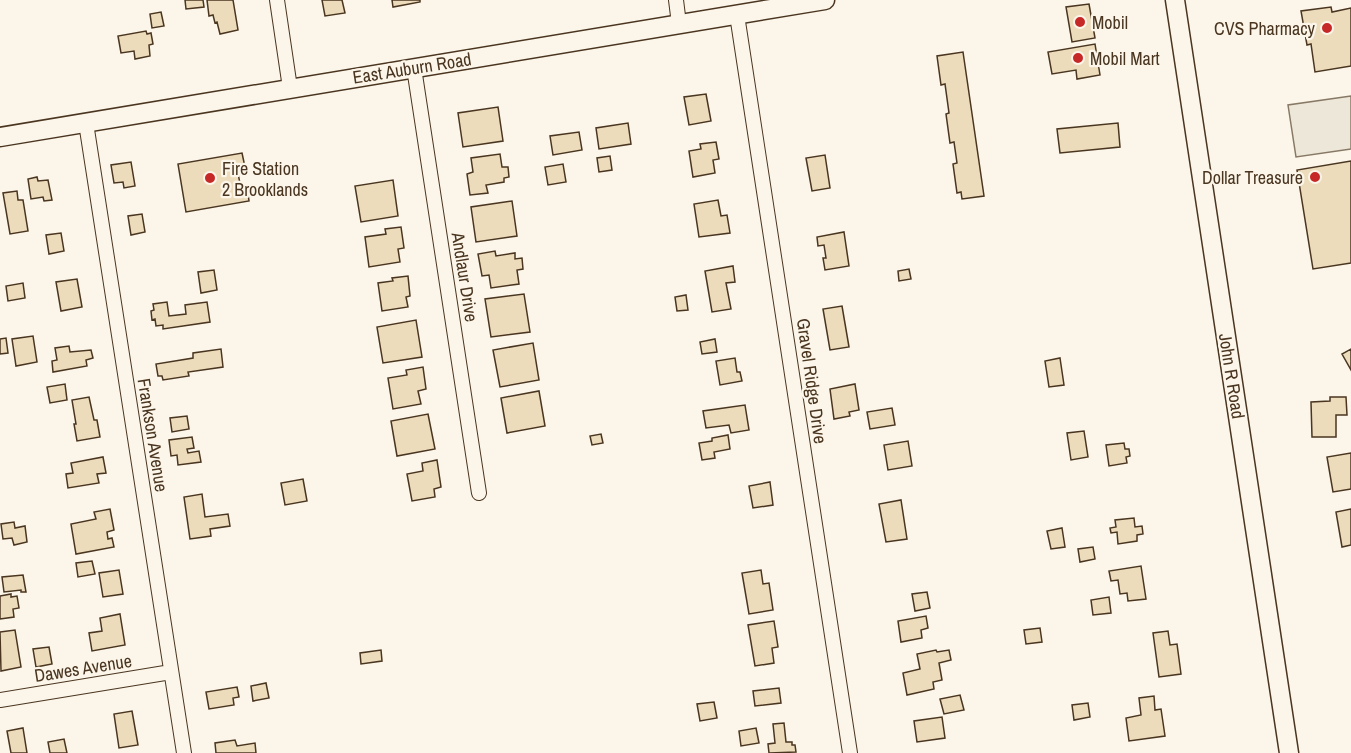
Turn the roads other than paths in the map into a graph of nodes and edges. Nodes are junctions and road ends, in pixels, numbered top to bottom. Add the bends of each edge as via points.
1 (277, 0) edge
2 (676, 0) edge
3 (825, 0) edge
4 (1175, 0) edge
5 (737, 15) junction
6 (679, 24) junction
7 (414, 68) junction
8 (290, 88) junction
9 (86, 123) junction
10 (0, 137) edge
11 (479, 493) dead end
12 (171, 672) junction
13 (0, 700) edge
14 (184, 753) edge
15 (850, 753) edge
16 (1289, 753) edge

1 - 8 street
2 - 6 street
3 - 5 main road, East Auburn Road
4 - 16 main road, John R Road
5 - 6 main road, East Auburn Road
5 - 15 street, Gravel Ridge Drive
6 - 7 main road, East Auburn Road
7 - 8 main road, East Auburn Road
7 - 11 street, Andlaur Drive
8 - 9 main road, East Auburn Road
9 - 10 main road, East Auburn Road
9 - 12 street, Frankson Avenue
12 - 13 street, Dawes Avenue
12 - 14 street, Frankson Avenue

